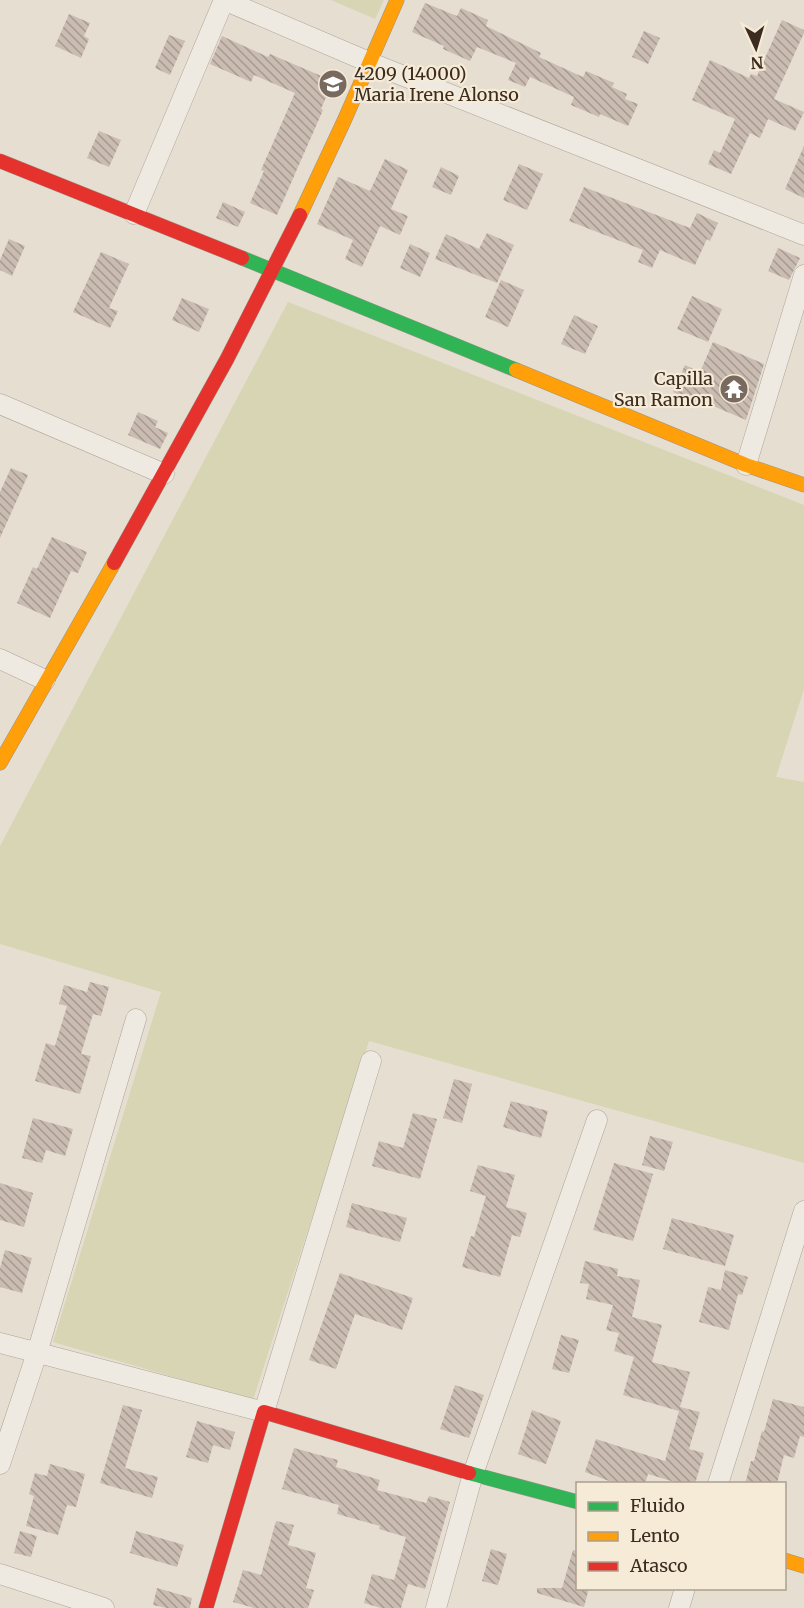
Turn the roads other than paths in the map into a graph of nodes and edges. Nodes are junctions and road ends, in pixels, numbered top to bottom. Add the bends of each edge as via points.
1 (224, 0) edge
2 (397, 0) edge
3 (372, 63) junction
4 (0, 161) edge
5 (134, 214) junction
6 (804, 235) edge
7 (273, 270) junction
8 (804, 275) edge
9 (0, 404) edge
10 (746, 465) junction
11 (164, 474) junction
12 (804, 485) edge
13 (0, 659) edge
14 (45, 680) junction
15 (0, 763) edge
16 (136, 1019) dead end
17 (371, 1061) dead end
18 (597, 1120) dead end
19 (804, 1211) edge
20 (0, 1343) edge
21 (37, 1353) junction
22 (264, 1413) junction
23 (0, 1464) edge
24 (473, 1474) junction
25 (719, 1482) edge
26 (576, 1501) edge
27 (786, 1561) edge
28 (804, 1566) edge
29 (0, 1574) edge
30 (684, 1590) edge
31 (104, 1608) edge
32 (206, 1608) edge
33 (436, 1608) edge
34 (679, 1608) edge

1 - 3 street
1 - 5 street
2 - 3 street
3 - 6 street
3 - 7 street
4 - 5 street
5 - 7 street
7 - 10 street
7 - 11 street
8 - 10 street
9 - 11 street
10 - 12 street
11 - 14 street
13 - 14 street
14 - 15 street
16 - 21 street
17 - 22 street
18 - 24 street
19 - 25 street
20 - 21 street
21 - 22 street
21 - 23 street
22 - 24 street
22 - 32 street
24 - 26 street
24 - 33 street
27 - 28 street
29 - 31 street
30 - 34 street

